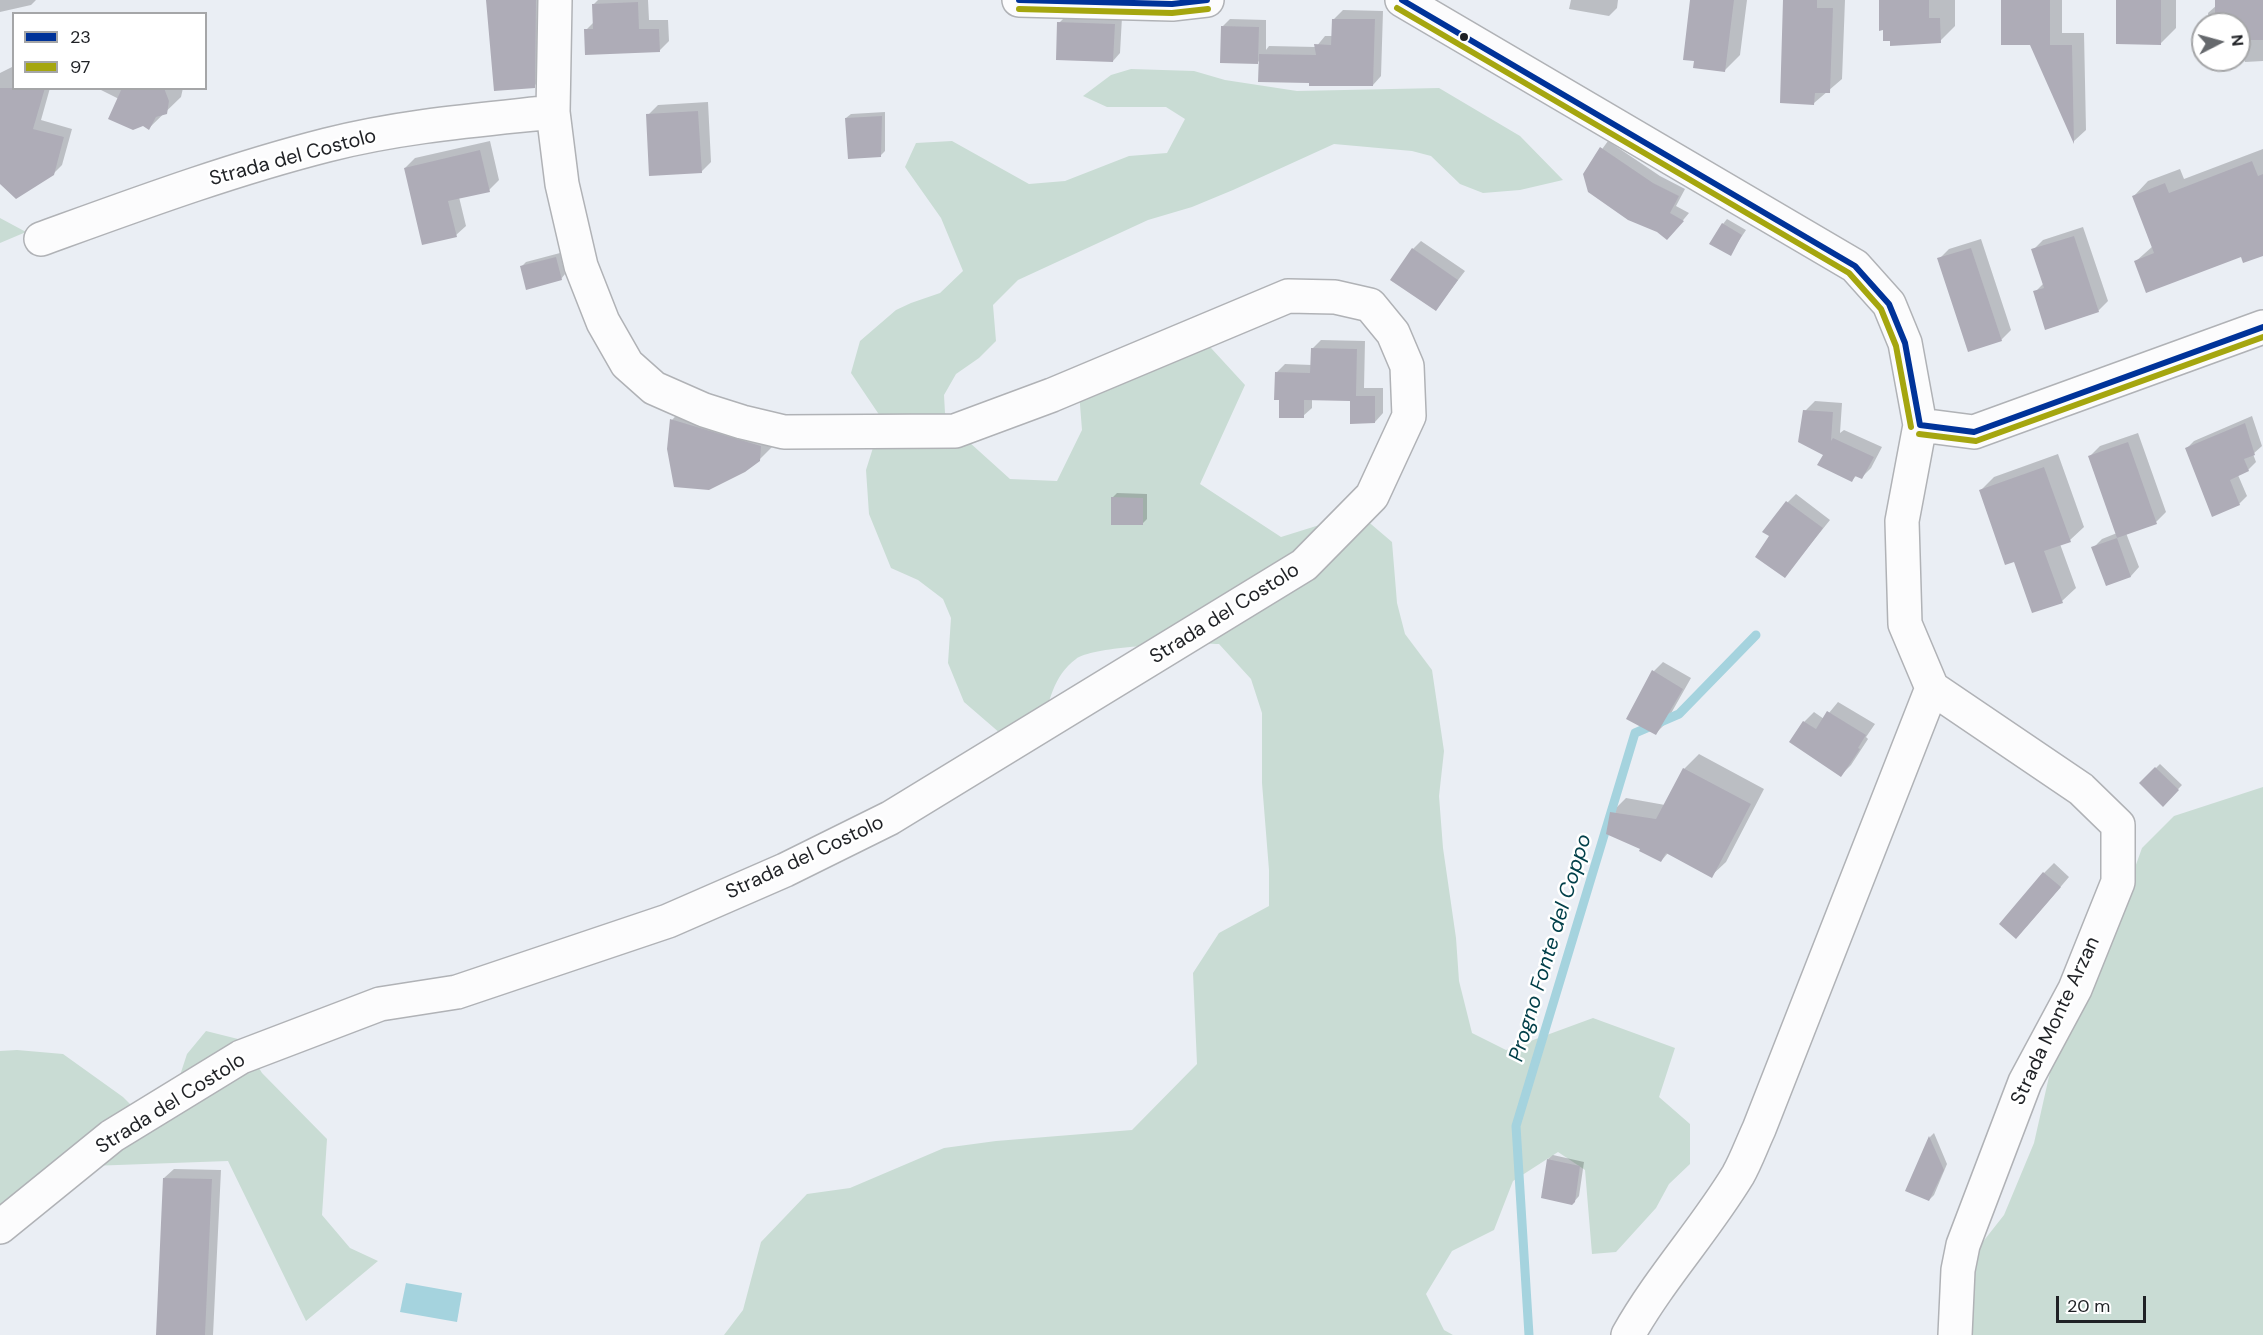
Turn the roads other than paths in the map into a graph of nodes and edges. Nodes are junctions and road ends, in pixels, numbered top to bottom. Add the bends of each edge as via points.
1 (555, 0) edge
2 (1019, 0) edge
3 (1207, 0) edge
4 (1402, 0) edge
5 (553, 112) junction
6 (40, 239) dead end
7 (2263, 327) edge
8 (1920, 425) junction
9 (1932, 688) junction
10 (0, 1227) edge
11 (1628, 1335) edge
12 (1955, 1335) edge

1 - 5 street, Strada del Costolo
2 - 3 street
4 - 8 street via 1855,266 1889,304 1905,342
5 - 6 street, Strada del Costolo via 441,124 329,144 220,175
5 - 10 street, Strada del Costolo via 562,184 581,266 603,322 627,364 654,388 704,410 784,432 955,431 1052,395 1288,296 1335,297 1370,304 1393,333 1407,366 1409,416 1372,496 1304,566 890,818 668,921 457,992 380,1004 241,1057 112,1136
7 - 8 street via 1974,432
8 - 9 street via 1902,521 1905,624
9 - 11 street via 1739,1174 1645,1305
9 - 12 street, Strada Monte Arzan via 2081,789 2118,825 2118,882 2075,989 2025,1082 1963,1245

